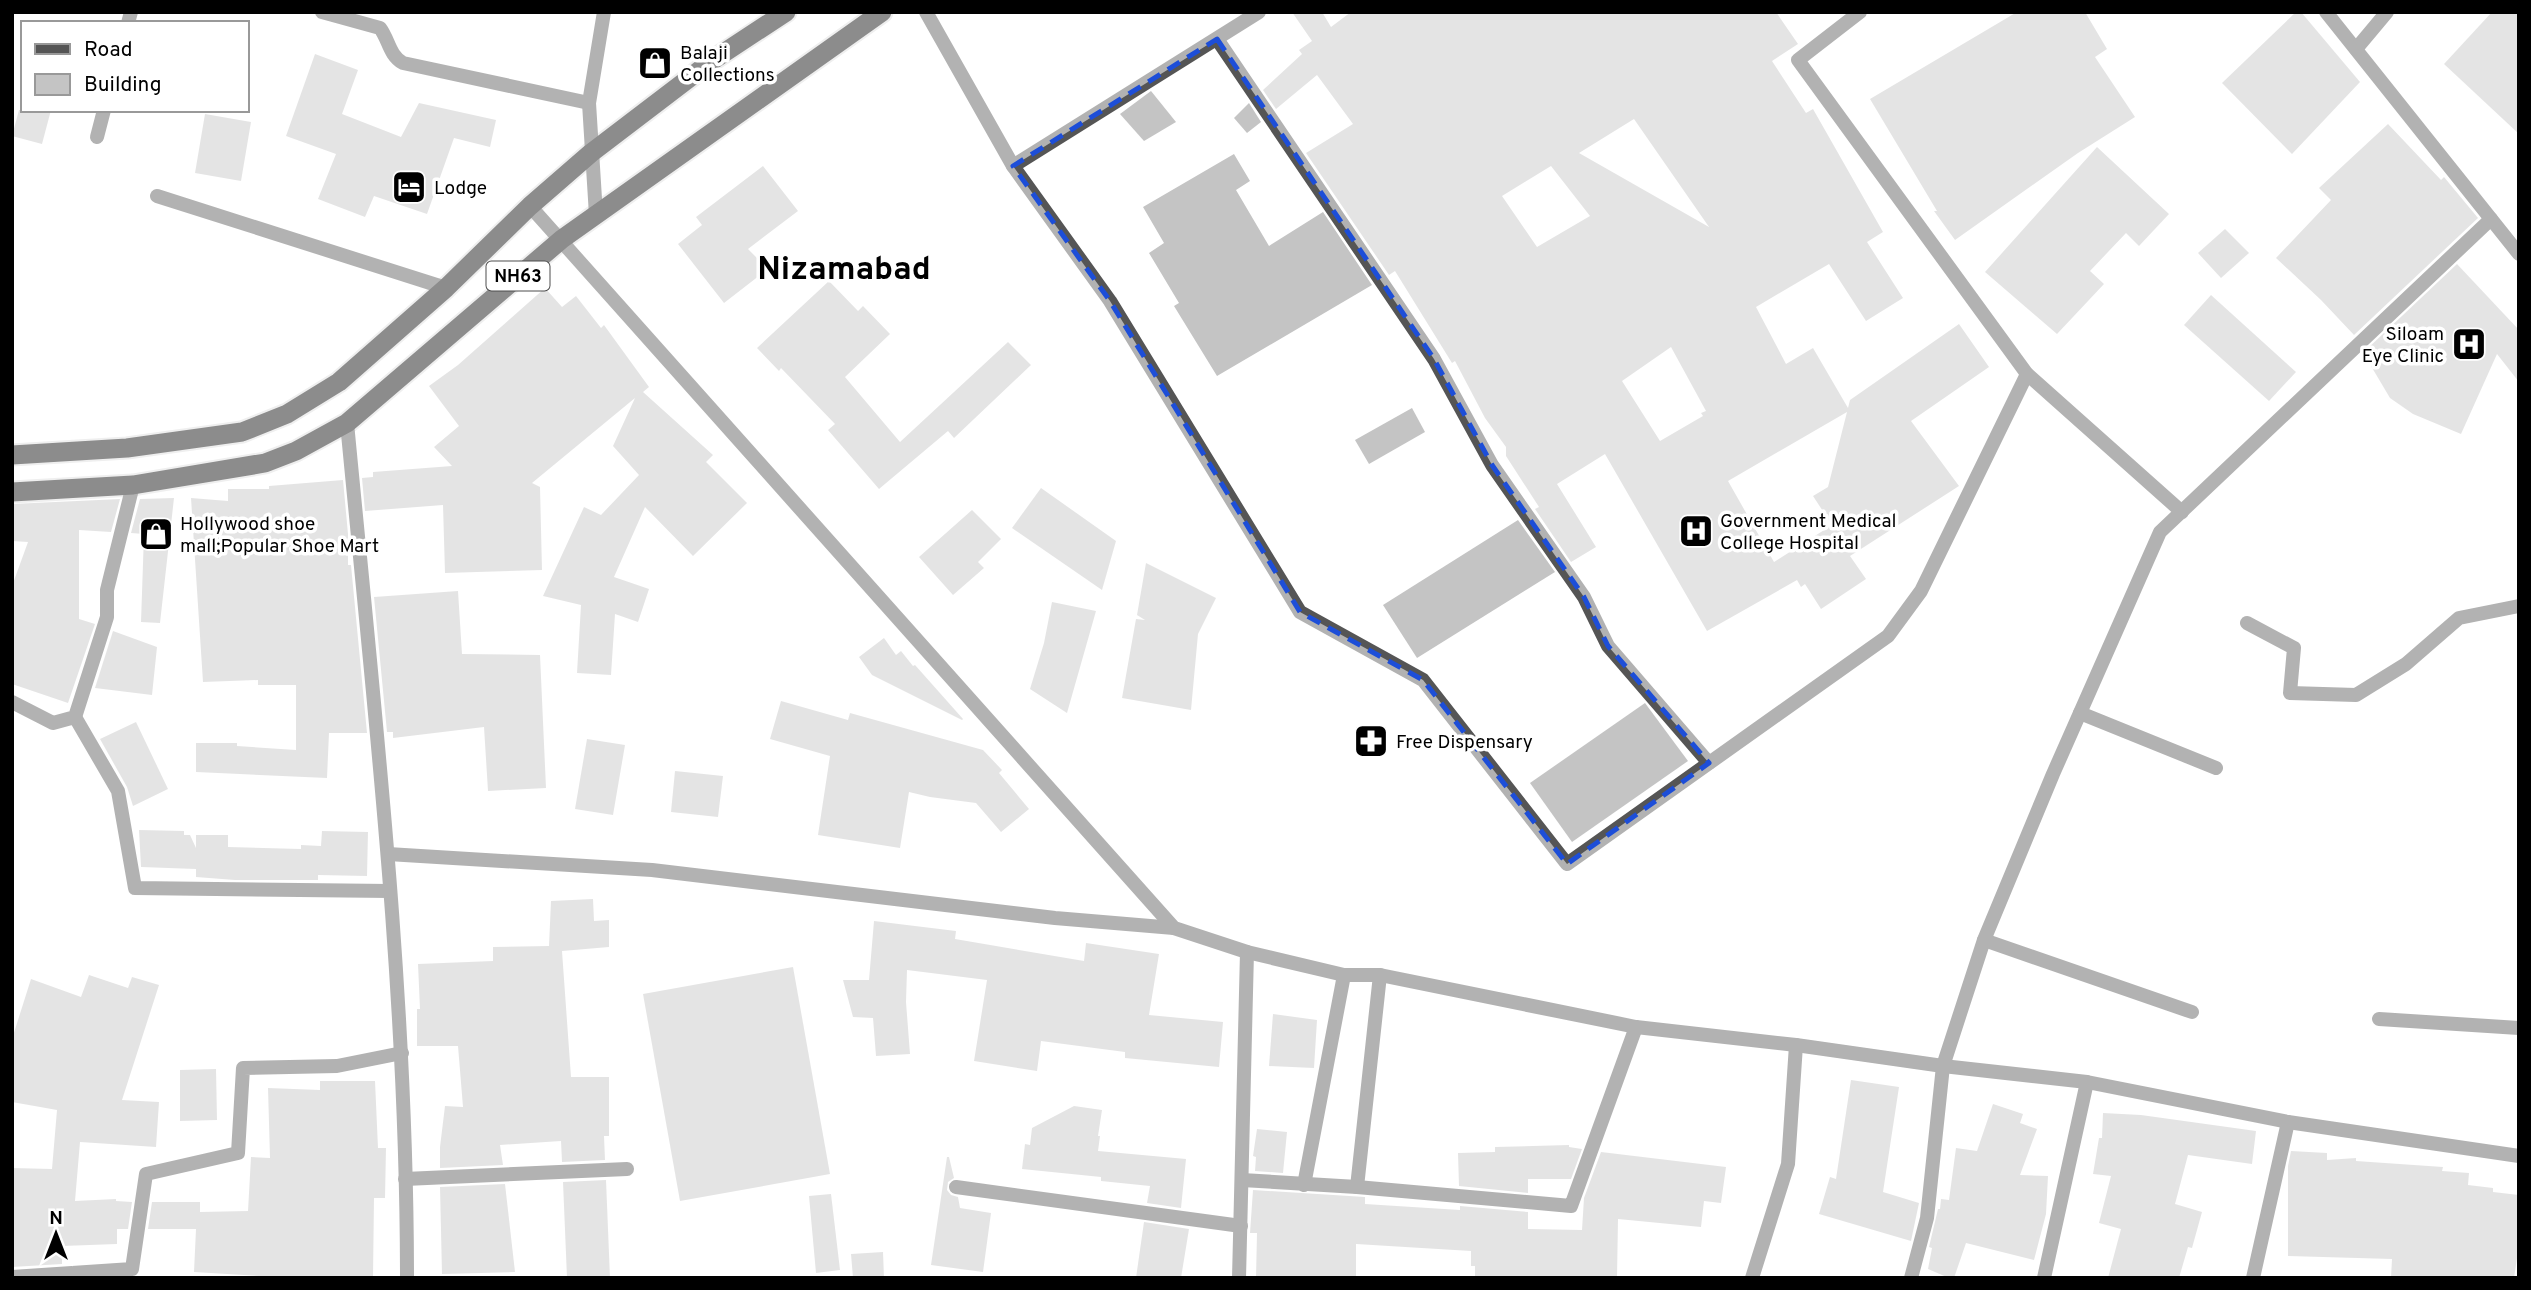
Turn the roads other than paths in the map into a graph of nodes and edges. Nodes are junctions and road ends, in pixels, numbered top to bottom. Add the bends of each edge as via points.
1 (322, 12) edge
2 (604, 12) edge
3 (786, 12) edge
4 (882, 12) edge
5 (926, 12) edge
6 (1259, 12) edge
7 (1860, 12) edge
8 (2326, 12) edge
9 (2387, 12) edge
10 (1217, 39) junction
11 (2356, 49) junction
12 (589, 103) junction
13 (103, 112) edge
14 (97, 137) dead end
15 (591, 153) junction
16 (1013, 166) junction
17 (157, 196) dead end
18 (530, 206) junction
19 (596, 215) junction
20 (2491, 219) junction
21 (562, 239) junction
22 (2519, 254) edge
23 (446, 288) junction
24 (2026, 374) junction
25 (347, 423) junction
26 (12, 455) edge
27 (133, 485) junction
28 (12, 492) edge
29 (2182, 512) junction
30 (2519, 606) edge
31 (2246, 623) dead end
32 (12, 702) edge
33 (2080, 713) junction
34 (75, 717) junction
35 (1709, 763) junction
36 (2216, 768) dead end
37 (388, 854) junction
38 (390, 891) junction
39 (1174, 928) junction
40 (1984, 940) junction
41 (1247, 952) junction
42 (1344, 975) junction
43 (1380, 975) junction
44 (2192, 1012) dead end
45 (2379, 1019) dead end
46 (1636, 1027) junction
47 (2519, 1028) edge
48 (1796, 1045) junction
49 (402, 1053) junction
50 (1943, 1066) junction
51 (2087, 1082) junction
52 (2288, 1122) junction
53 (2519, 1156) edge
54 (627, 1169) dead end
55 (405, 1178) junction
56 (1242, 1180) junction
57 (1304, 1185) junction
58 (956, 1186) dead end
59 (1357, 1186) junction
60 (1241, 1226) junction
61 (12, 1277) edge
62 (407, 1278) edge
63 (1239, 1278) edge
64 (1752, 1278) edge
65 (1911, 1278) edge
66 (2044, 1278) edge
67 (2253, 1278) edge

1 - 12 street via 377,25 403,63
2 - 12 street
3 - 15 highway, NH63 via 713,60
4 - 19 highway, NH63
5 - 16 street
6 - 10 street
7 - 24 street via 1798,60
8 - 11 street
9 - 11 street
10 - 16 street
10 - 35 street via 1434,359 1492,465 1584,597 1608,646
11 - 20 street
12 - 15 street
13 - 14 street
15 - 18 highway, NH63
15 - 19 street
16 - 35 street via 1110,302 1300,612 1423,680 1567,864
17 - 23 street
18 - 21 street
18 - 23 highway, NH63
19 - 21 highway, NH63
20 - 22 street
20 - 29 street
21 - 25 highway, NH63
21 - 39 street
23 - 26 highway, NH63 via 338,382 287,414 242,432 127,448
24 - 29 street
24 - 35 street via 1921,591 1888,636
25 - 27 highway, NH63 via 296,452 265,463
25 - 37 street
27 - 28 highway, NH63
27 - 34 street via 107,590 107,617
29 - 33 street via 2160,532
30 - 31 street via 2459,618 2406,664 2356,695 2290,693 2294,648
32 - 34 street via 53,723
33 - 36 street
33 - 40 street
34 - 38 street via 118,791 135,888
37 - 38 street
37 - 39 street via 652,870
38 - 49 street
39 - 41 street
40 - 44 street
40 - 50 street
41 - 42 street
41 - 56 street
42 - 43 street
42 - 57 street
43 - 46 street
43 - 59 street
45 - 47 street
46 - 48 street
46 - 59 street via 1571,1206
48 - 50 street
48 - 64 street via 1788,1164
49 - 55 street
49 - 61 street via 337,1066 243,1068 238,1153 146,1174 132,1269
50 - 51 street
50 - 65 street via 1927,1218
51 - 52 street
51 - 66 street
52 - 53 street
52 - 67 street
54 - 55 street
55 - 62 street
56 - 57 street
56 - 60 street
57 - 59 street
58 - 60 street
60 - 63 street

